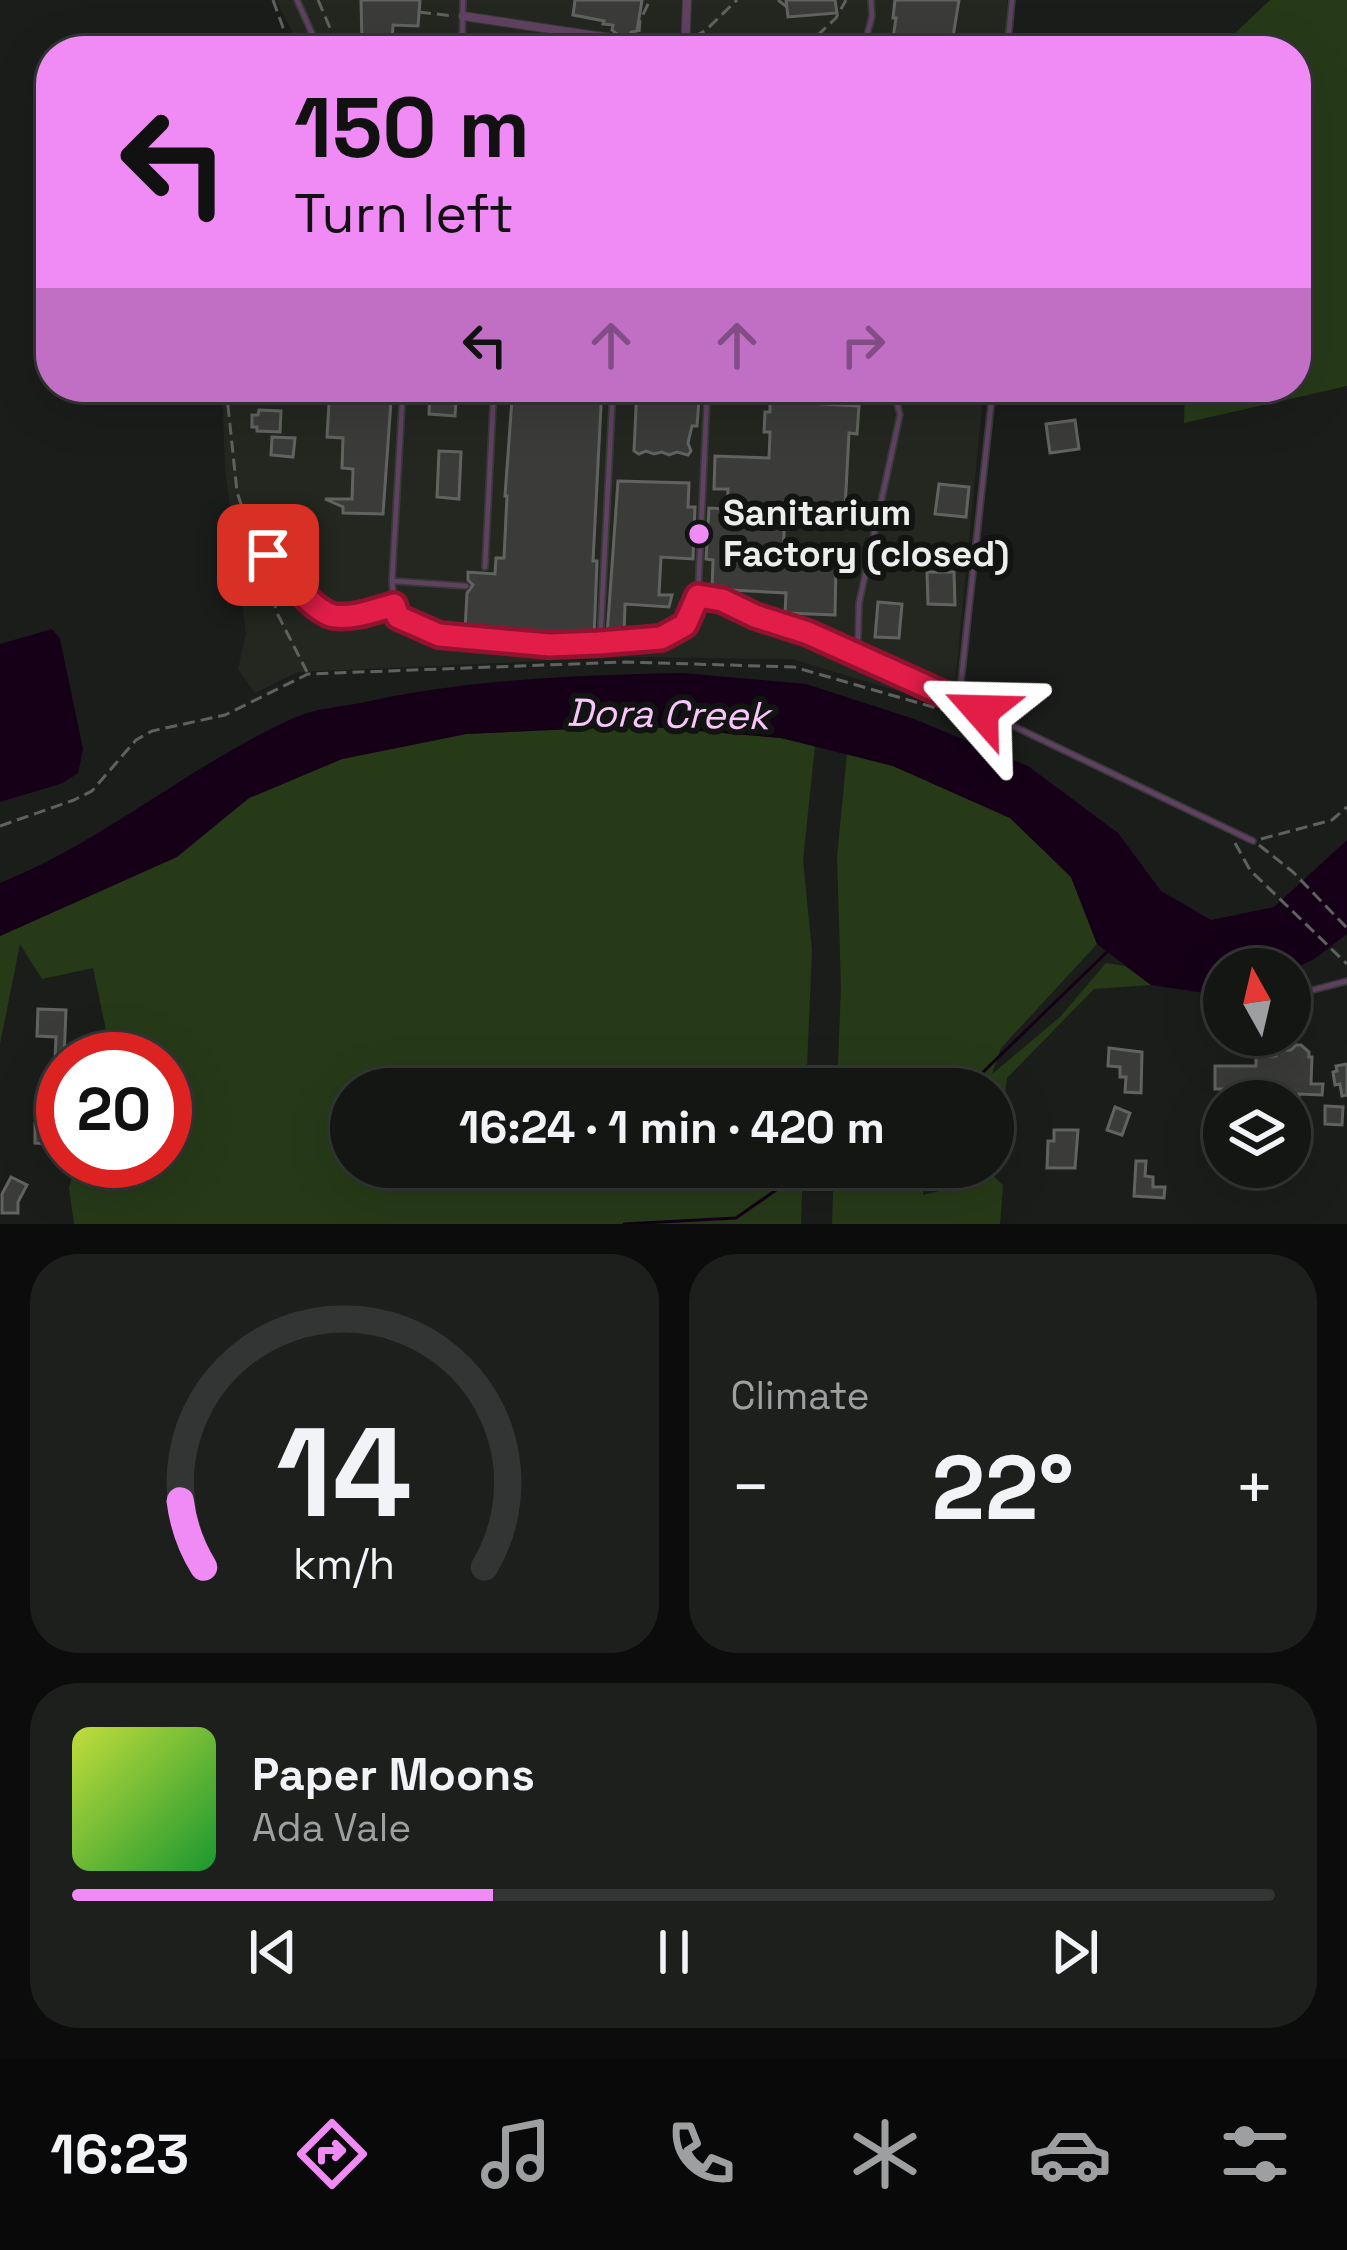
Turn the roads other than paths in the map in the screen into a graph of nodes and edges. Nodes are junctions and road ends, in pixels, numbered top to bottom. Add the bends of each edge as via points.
1 (297, 0) edge
2 (464, 0) edge
3 (687, 0) edge
4 (871, 0) edge
5 (1012, 0) edge
6 (463, 16) junction
7 (313, 36) edge
8 (462, 36) edge
9 (597, 36) tunnel mouth
10 (685, 36) edge
11 (867, 36) edge
12 (1008, 36) edge
13 (402, 402) edge
14 (493, 402) edge
15 (612, 402) edge
16 (706, 402) edge
17 (897, 402) edge
18 (991, 402) edge
19 (271, 515) dead end
20 (485, 567) dead end
21 (392, 581) junction
22 (466, 586) dead end
23 (698, 596) junction
24 (394, 605) junction
25 (599, 643) junction
26 (852, 654) junction
27 (959, 700) junction
28 (1253, 841) road end
29 (1347, 981) edge
30 (1311, 990) edge

1 - 7 lane
2 - 6 lane
3 - 10 street
4 - 11 lane
5 - 12 lane
6 - 8 lane
6 - 9 street
13 - 21 lane
14 - 20 lane
15 - 25 lane
16 - 23 lane
17 - 26 lane
18 - 27 lane
19 - 24 lane via 268,555 319,610 335,616
21 - 22 lane
21 - 24 lane
23 - 25 lane via 685,625 661,638
23 - 26 lane
24 - 25 lane via 398,617 439,635
26 - 27 lane
27 - 28 lane
29 - 30 lane

